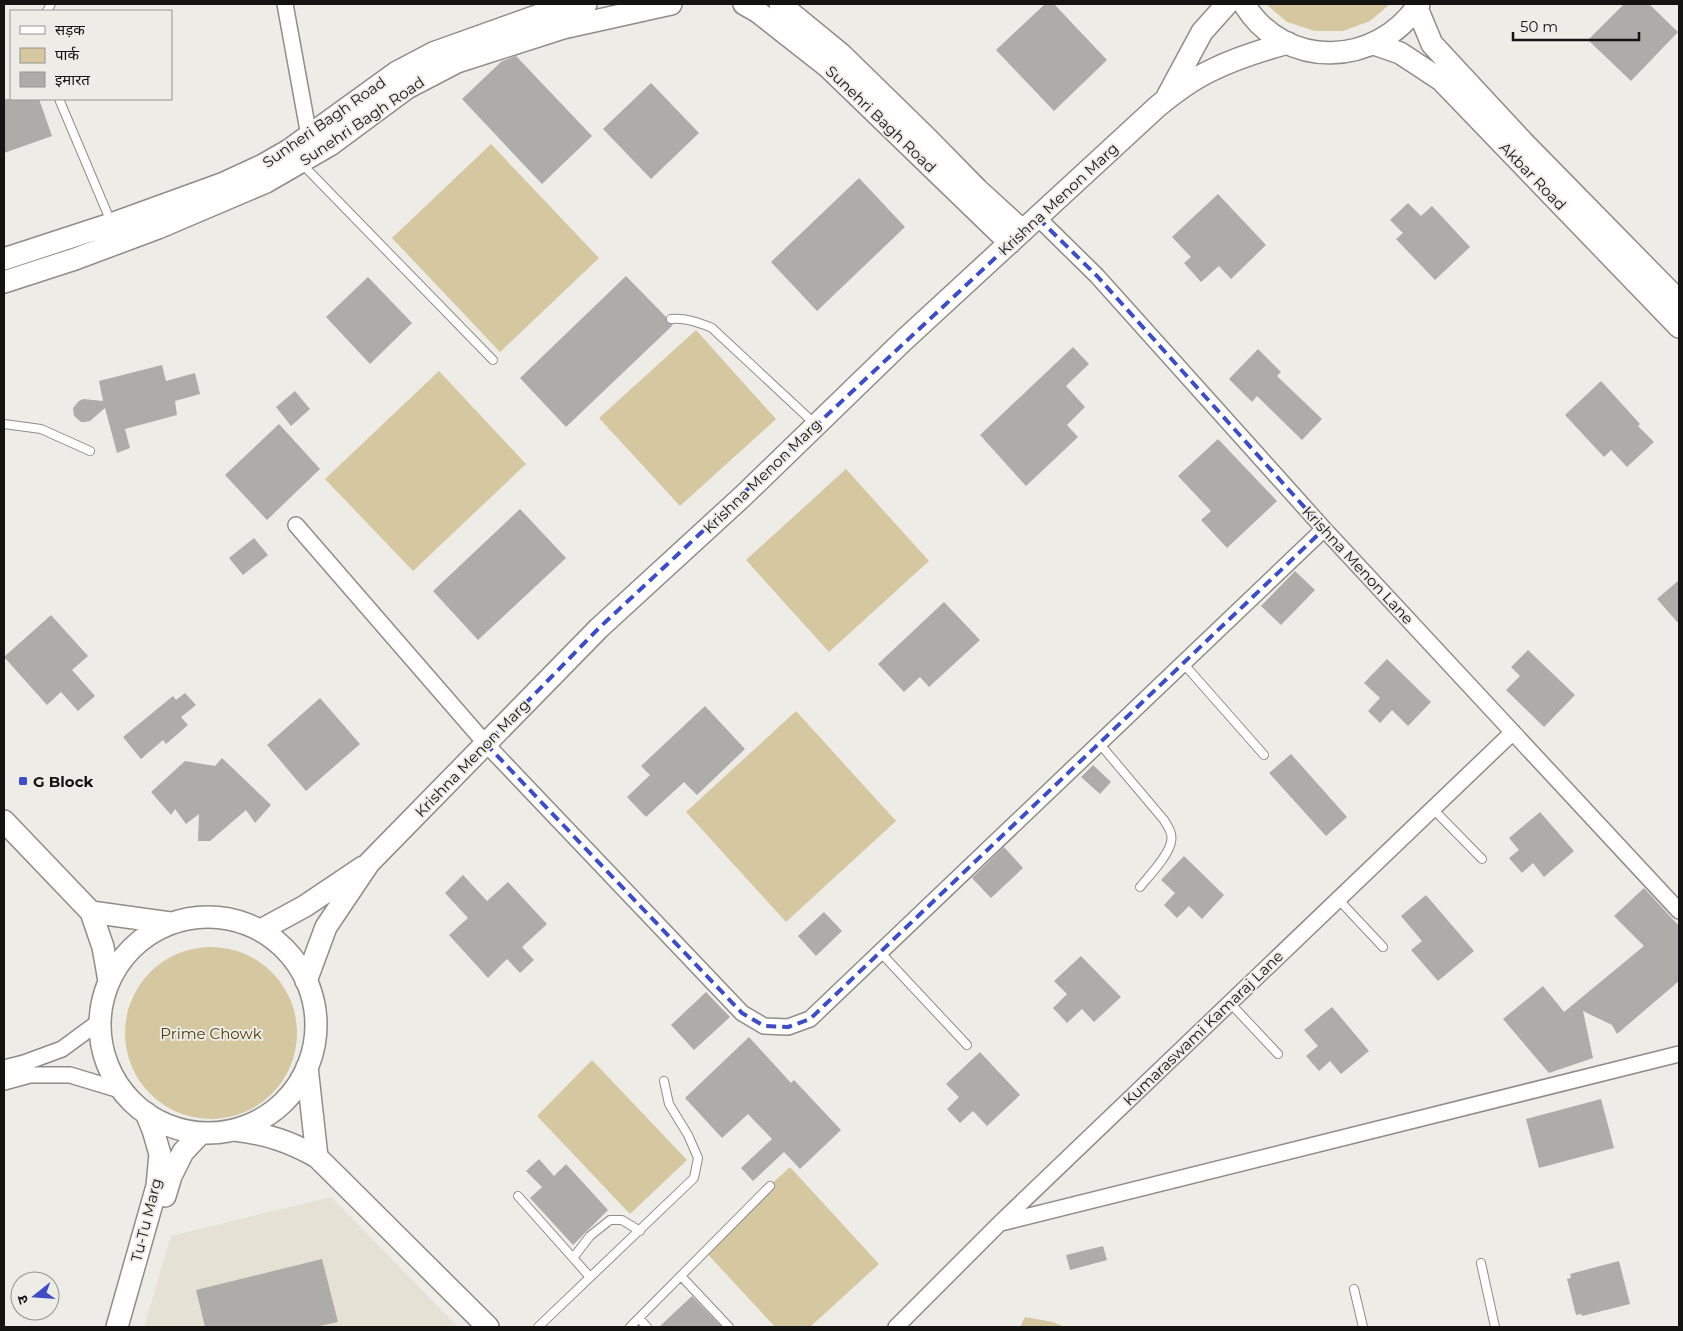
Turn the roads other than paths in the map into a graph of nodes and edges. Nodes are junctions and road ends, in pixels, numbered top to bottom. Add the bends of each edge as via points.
1 (285, 4) edge
2 (586, 4) edge
3 (671, 4) edge
4 (744, 4) edge
5 (780, 4) edge
6 (1227, 4) edge
7 (1244, 4) edge
8 (1418, 6) edge
9 (1288, 43) junction
10 (1374, 44) junction
11 (59, 100) edge
12 (1166, 100) junction
13 (309, 136) junction
14 (301, 162) junction
15 (111, 224) junction
16 (1024, 231) junction
17 (4, 259) edge
18 (4, 282) edge
19 (1679, 302) edge
20 (671, 319) dead end
21 (1679, 328) edge
22 (493, 360) dead end
23 (4, 424) edge
24 (816, 425) junction
25 (90, 451) dead end
26 (296, 525) dead end
27 (1324, 529) junction
28 (1183, 663) junction
29 (1513, 732) junction
30 (486, 744) junction
31 (1099, 744) junction
32 (1264, 755) dead end
33 (1433, 809) junction
34 (4, 821) edge
35 (1482, 859) dead end
36 (369, 862) junction
37 (1140, 888) dead end
38 (1338, 899) junction
39 (1679, 911) edge
40 (91, 912) junction
41 (170, 923) junction
42 (261, 930) junction
43 (1382, 947) dead end
44 (880, 952) junction
45 (109, 980) junction
46 (306, 981) junction
47 (1230, 1003) junction
48 (100, 1021) junction
49 (967, 1045) dead end
50 (1278, 1054) dead end
51 (1679, 1054) edge
52 (307, 1067) junction
53 (4, 1068) edge
54 (664, 1081) dead end
55 (4, 1082) edge
56 (123, 1091) junction
57 (146, 1113) junction
58 (234, 1130) junction
59 (201, 1133) junction
60 (316, 1157) junction
61 (770, 1186) dead end
62 (518, 1196) dead end
63 (1000, 1223) junction
64 (640, 1231) junction
65 (573, 1258) junction
66 (1481, 1263) dead end
67 (681, 1276) junction
68 (590, 1277) junction
69 (1354, 1289) dead end
70 (639, 1318) junction
71 (117, 1327) edge
72 (126, 1327) edge
73 (488, 1327) edge
74 (538, 1327) edge
75 (630, 1327) edge
76 (647, 1327) edge
77 (729, 1327) edge
78 (896, 1327) edge
79 (1363, 1327) edge
80 (1495, 1327) edge

1 - 13 street
2 - 13 main road, Sunheri Bagh Road via 556,9 433,53 397,72
3 - 14 main road, Sunehri Bagh Road via 563,28 458,62 407,88 330,145
4 - 16 main road, Sunehri Bagh Road via 828,67
5 - 16 main road via 841,54 978,190
6 - 12 main road, Krishna Menon Marg via 1202,32
7 - 9 main road via 1266,30
8 - 10 main road via 1395,32
8 - 19 main road, Akbar Road via 1432,44
9 - 10 main road via 1326,53 1358,50
9 - 12 main road, Krishna Menon Marg via 1210,71
10 - 21 main road, Akbar Road via 1400,53 1441,80
11 - 15 lane
12 - 16 main road, Krishna Menon Marg
13 - 15 main road, Sunheri Bagh Road via 232,180
14 - 18 main road, Sunehri Bagh Road via 266,182 158,228
14 - 22 lane
15 - 17 main road, Sunheri Bagh Road
16 - 24 main road, Krishna Menon Marg via 902,341
16 - 27 street, Krishna Menon Lane via 1096,276
20 - 24 lane via 683,318 712,328
23 - 25 lane via 41,429
24 - 30 main road, Krishna Menon Marg via 599,628
26 - 30 street
27 - 28 street
27 - 29 street, Krishna Menon Lane
28 - 31 street
28 - 32 lane
29 - 33 street, Kumaraswami Kamaraj Lane
29 - 39 street, Krishna Menon Lane
30 - 36 main road, Krishna Menon Marg
30 - 44 street via 742,1013 764,1026 788,1027 810,1019
31 - 37 lane via 1171,832 1166,853
31 - 44 street
33 - 35 lane
33 - 38 street, Kumaraswami Kamaraj Lane
34 - 40 main road
36 - 42 main road, Krishna Menon Marg via 305,906
36 - 46 main road, Krishna Menon Marg via 326,927
38 - 43 lane
38 - 47 street, Kumaraswami Kamaraj Lane
40 - 41 main road
40 - 45 main road via 103,947
41 - 42 main road via 216,917 239,921
41 - 45 main road via 145,936 124,956
42 - 46 main road via 288,952
44 - 49 lane
45 - 48 main road
46 - 52 main road via 315,1009 315,1039
47 - 50 lane
47 - 63 street, Kumaraswami Kamaraj Lane
48 - 53 street via 62,1049
48 - 56 main road via 105,1058
51 - 63 street
52 - 58 main road via 286,1100 259,1120
52 - 60 main road
54 - 64 lane via 669,1104 698,1158 694,1178
55 - 56 street via 30,1075 70,1075
56 - 57 main road
57 - 59 main road via 172,1127
57 - 71 main road, Tu-Tu Marg via 160,1154 158,1186
58 - 59 main road
58 - 60 main road via 262,1134 295,1145
59 - 72 main road, Tu-Tu Marg via 183,1152 171,1176
60 - 73 main road
61 - 67 lane
62 - 65 lane
63 - 78 street, Kumaraswami Kamaraj Lane
64 - 65 lane via 622,1220 610,1220 590,1236
64 - 68 lane
65 - 68 lane
66 - 80 lane
67 - 70 lane
67 - 77 lane
68 - 74 lane
69 - 79 lane
70 - 75 lane
70 - 76 lane

